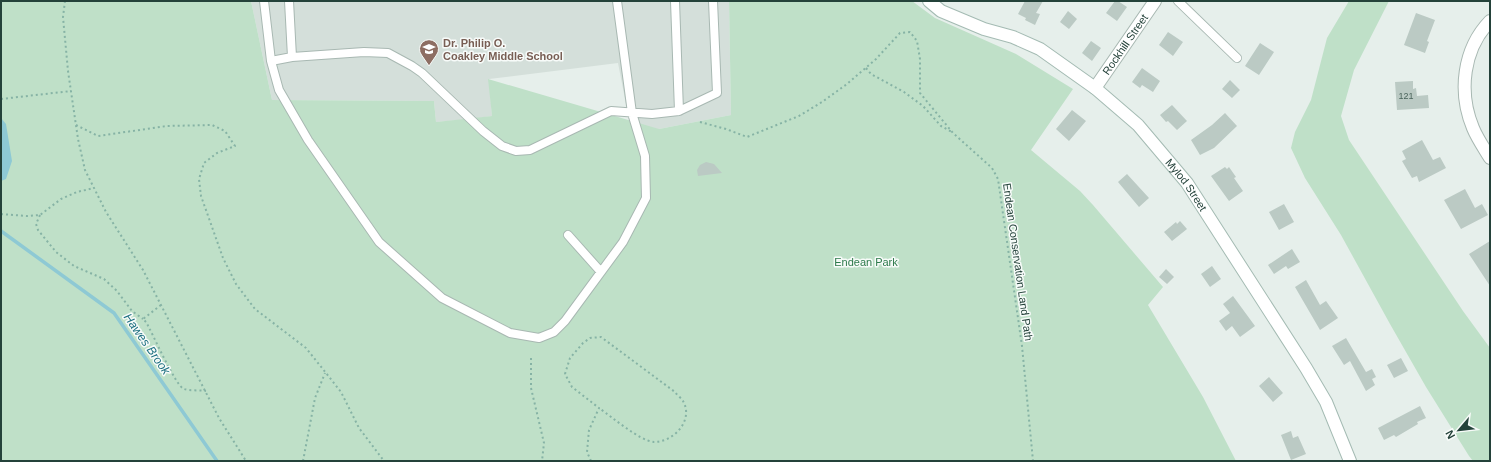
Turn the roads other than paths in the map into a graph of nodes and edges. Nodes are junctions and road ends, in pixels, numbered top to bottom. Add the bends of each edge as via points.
1 (264, 1) edge
2 (289, 1) edge
3 (617, 1) edge
4 (675, 1) edge
5 (713, 1) edge
6 (929, 1) edge
7 (1156, 1) edge
8 (1178, 1) edge
9 (1490, 21) edge
10 (292, 57) junction
11 (1237, 58) dead end
12 (271, 61) junction
13 (1095, 88) junction
14 (679, 111) junction
15 (632, 113) junction
16 (1490, 158) edge
17 (568, 235) dead end
18 (601, 272) junction
19 (1350, 461) edge

1 - 12 lane
2 - 10 lane
3 - 15 lane
4 - 14 lane
5 - 14 lane via 717,93
6 - 13 street, Mylod Street via 940,11 1040,49
7 - 13 street, Rockhill Street
8 - 11 lane
9 - 16 street via 1472,50 1466,69 1464,90 1467,110 1474,129
10 - 12 lane
10 - 15 lane via 388,53 422,73 502,146 516,150 530,150 610,112
12 - 18 lane via 279,90 308,140 379,242 442,298 510,333 540,338 554,332 565,321
13 - 19 street, Mylod Street via 1138,125 1187,183 1326,402
14 - 15 lane
15 - 18 lane via 645,156 646,198 623,242
17 - 18 lane

